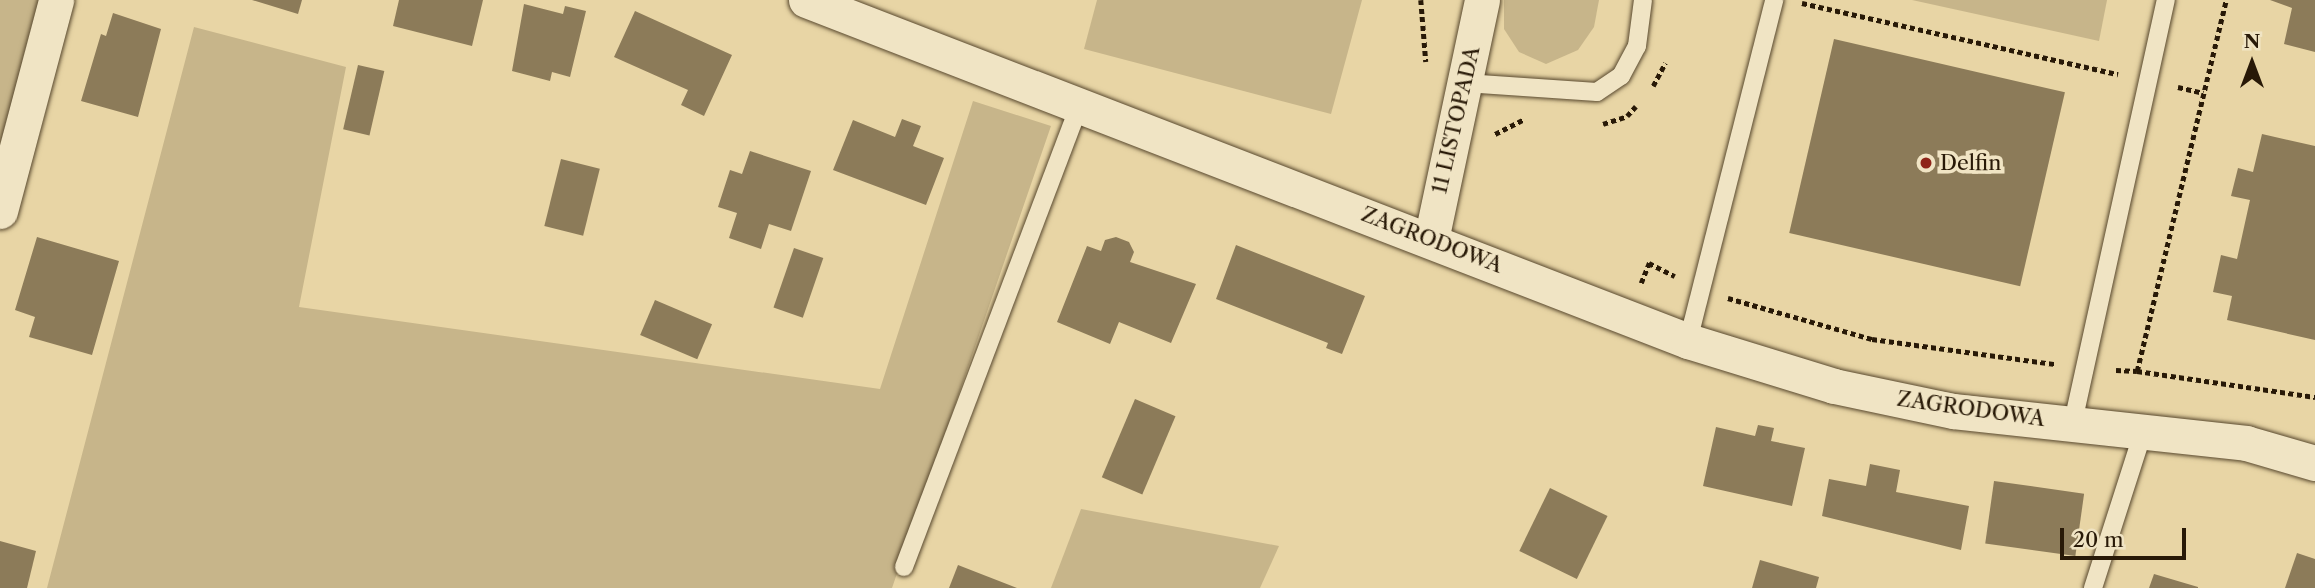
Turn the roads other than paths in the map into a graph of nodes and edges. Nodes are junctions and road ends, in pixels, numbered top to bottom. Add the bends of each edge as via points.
1 (56, 0) edge
2 (806, 0) edge
3 (1482, 0) edge
4 (1643, 0) edge
5 (1774, 0) edge
6 (2166, 0) edge
7 (1465, 83) junction
8 (1079, 106) junction
9 (0, 211) edge
10 (1430, 240) junction
11 (1688, 341) junction
12 (2073, 422) junction
13 (2144, 429) junction
14 (2315, 463) edge
15 (904, 567) dead end
16 (2093, 588) edge

1 - 9 street
2 - 8 street, ZAGRODOWA
3 - 7 street, 11 LISTOPADA
4 - 7 lane via 1632,56 1621,76 1597,92
5 - 11 lane
6 - 12 lane, ZAGRODOWA
7 - 10 street, 11 LISTOPADA
8 - 10 street, ZAGRODOWA
8 - 15 lane
10 - 11 street, ZAGRODOWA
11 - 12 street, ZAGRODOWA via 1834,386 1953,411
12 - 13 street, ZAGRODOWA
13 - 14 street, ZAGRODOWA via 2246,443
13 - 16 lane

